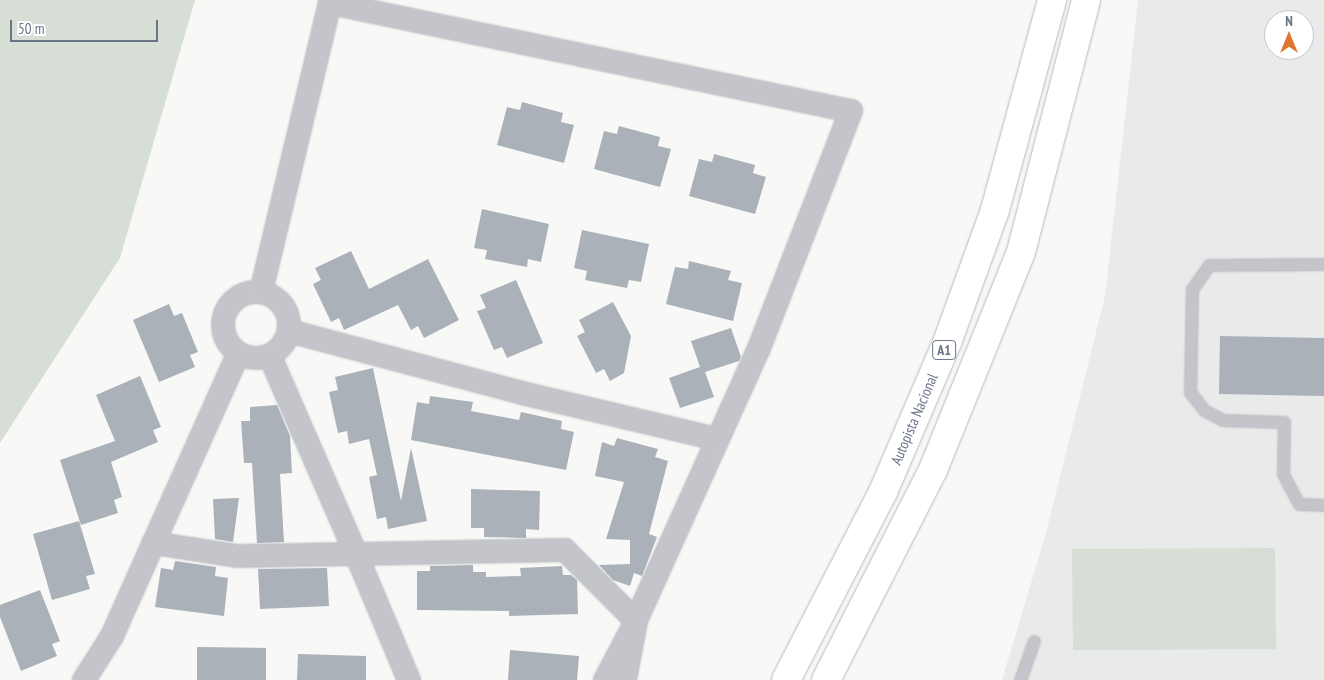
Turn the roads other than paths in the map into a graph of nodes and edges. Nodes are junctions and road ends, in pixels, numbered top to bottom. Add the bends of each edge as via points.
1 (1052, 0) edge
2 (1086, 0) edge
3 (1324, 264) edge
4 (261, 292) junction
5 (289, 331) junction
6 (238, 354) junction
7 (270, 356) junction
8 (716, 439) junction
9 (1324, 504) edge
10 (153, 543) junction
11 (356, 554) junction
12 (636, 621) junction
13 (1034, 641) dead end
14 (84, 680) edge
15 (409, 680) edge
16 (606, 680) edge
17 (625, 680) edge
18 (786, 680) edge
19 (826, 680) edge
20 (1020, 680) edge

1 - 18 highway, Autopista Nacional / A1 via 995,210 948,340 883,492
2 - 19 highway, A1 via 1021,252 932,470
3 - 9 lane via 1209,266 1192,289 1190,392 1204,410 1223,420 1284,422 1283,474 1299,504
4 - 5 street via 280,302 289,320
4 - 6 street via 238,297 224,314 224,336
4 - 8 street via 330,3 851,111 759,348
5 - 7 street via 285,342
5 - 8 street via 522,393
6 - 7 street via 249,358
6 - 10 street
7 - 11 street
8 - 12 street
10 - 11 street via 238,556
10 - 14 street via 112,636
11 - 12 street via 565,550
11 - 15 street
12 - 16 street
12 - 17 street
13 - 20 lane

